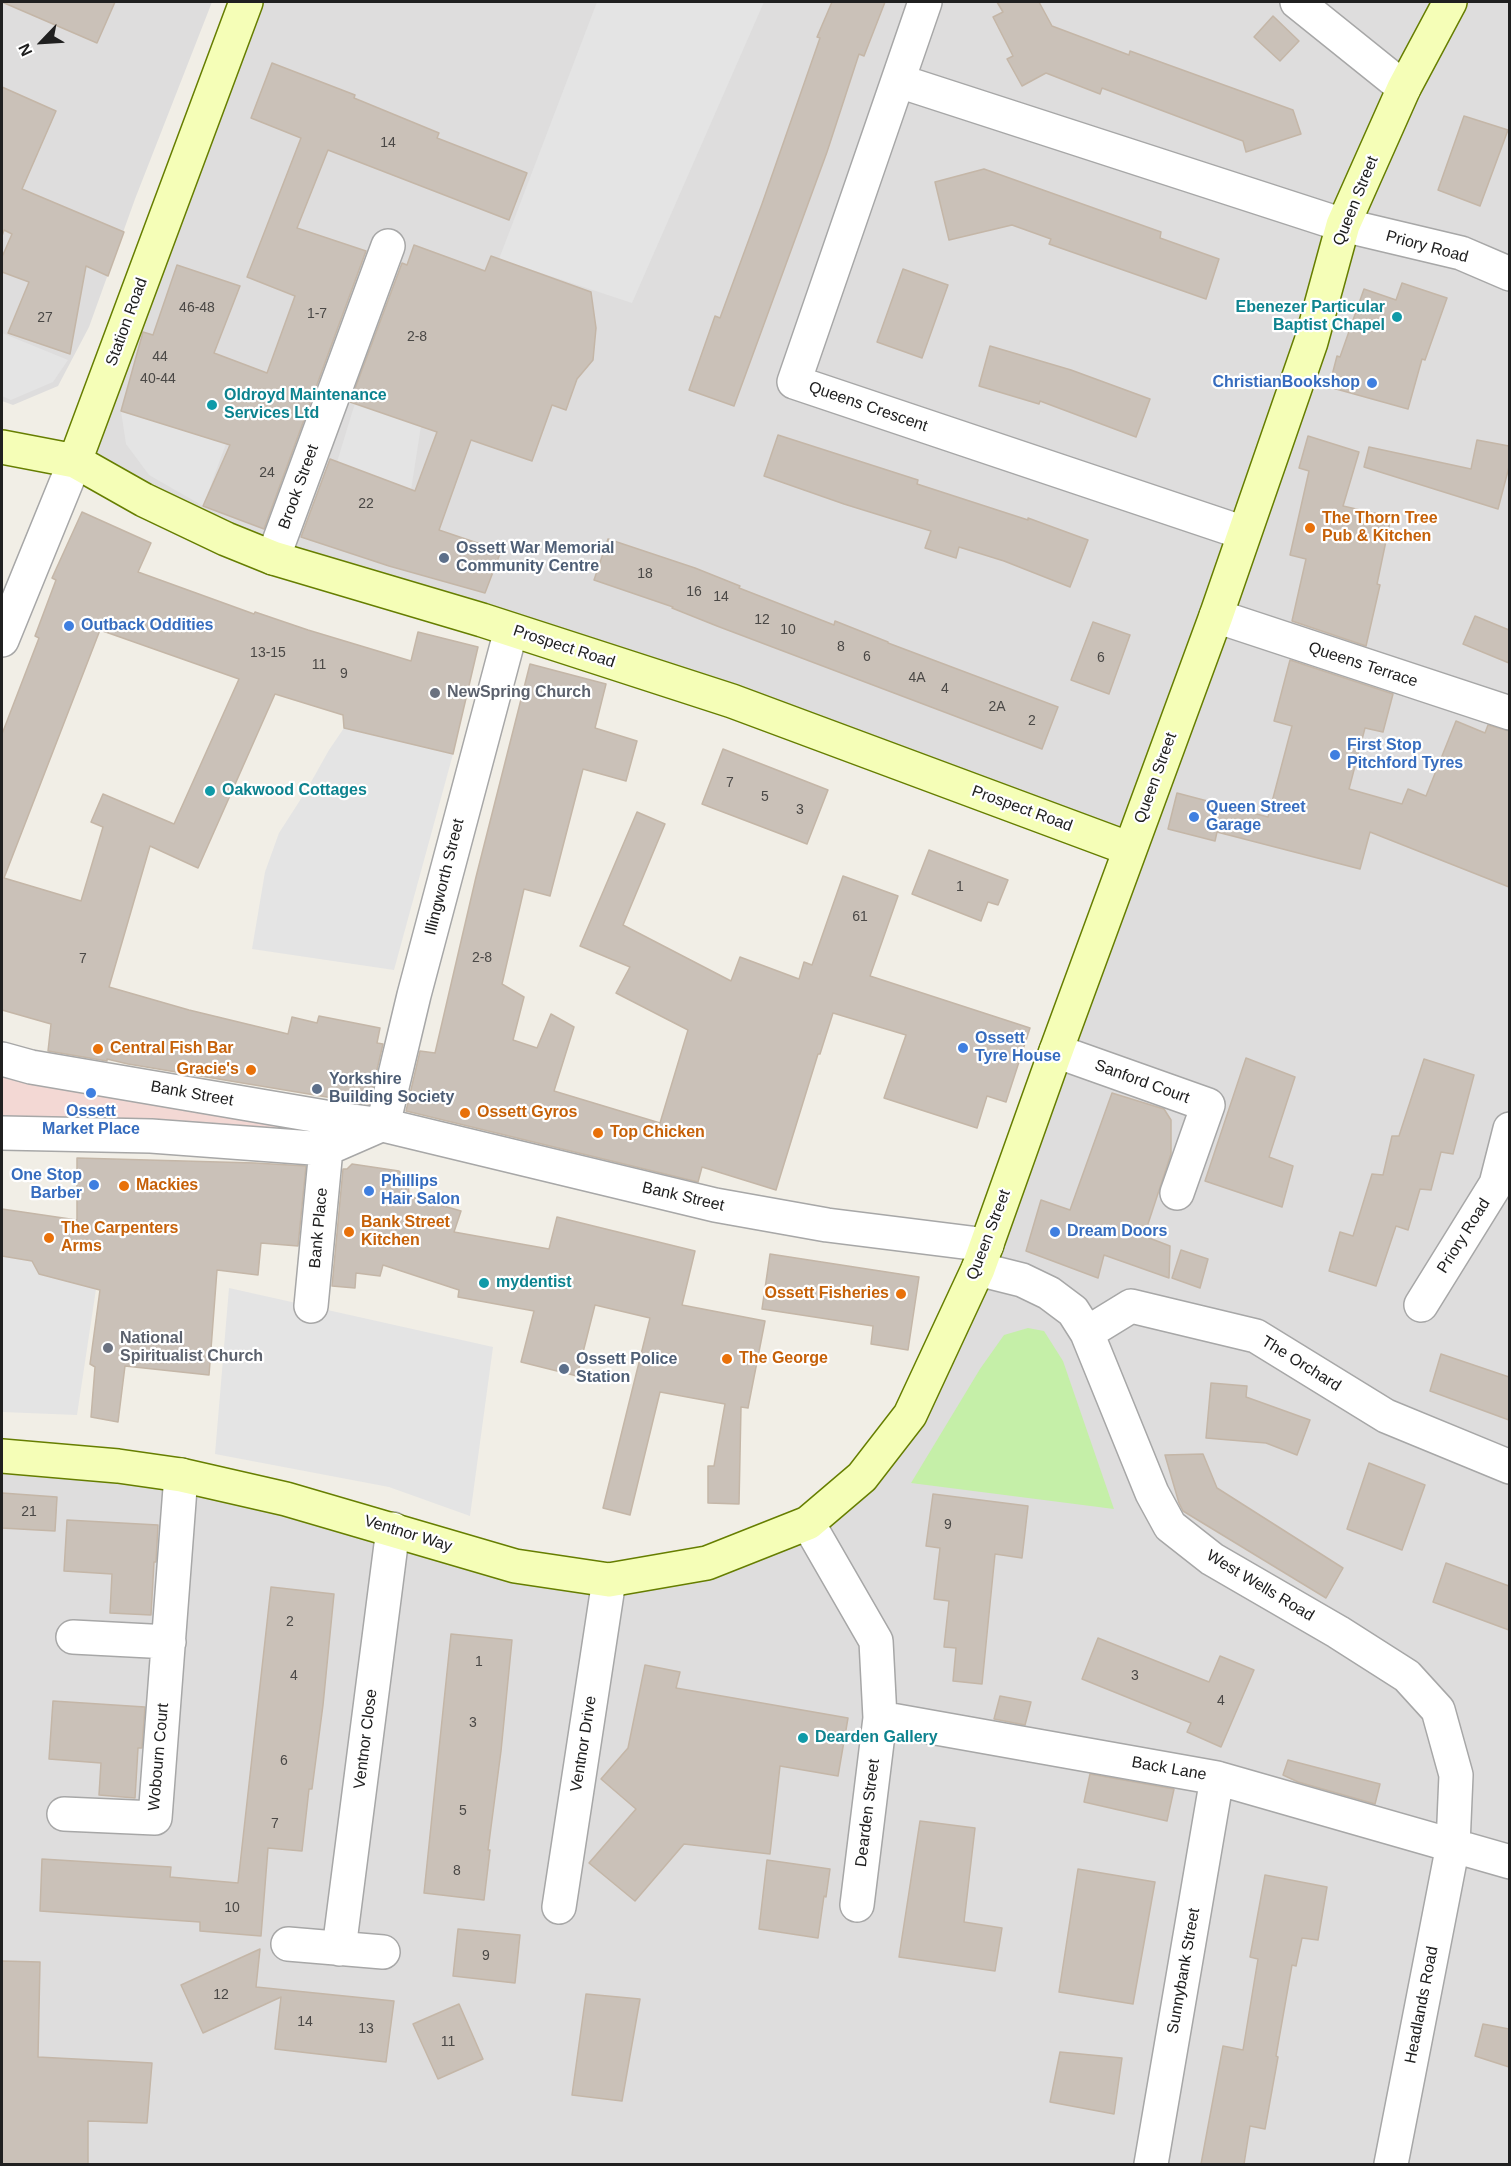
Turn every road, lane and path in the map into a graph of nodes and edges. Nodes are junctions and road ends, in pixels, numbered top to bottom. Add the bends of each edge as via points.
1 (246, 2) edge
2 (925, 2) edge
3 (1297, 2) edge
4 (1450, 2) edge
5 (898, 81) junction
6 (1404, 88) junction
7 (1343, 225) junction
8 (388, 246) dead end
9 (1509, 274) edge
10 (2, 447) edge
11 (75, 461) junction
12 (1244, 533) junction
13 (273, 558) junction
14 (1215, 616) junction
15 (511, 630) junction
16 (2, 640) edge
17 (1509, 713) edge
18 (1130, 849) junction
19 (1056, 1051) junction
20 (2, 1059) edge
21 (383, 1125) junction
22 (1509, 1129) edge
23 (2, 1133) edge
24 (326, 1149) junction
25 (1503, 1187) edge
26 (1177, 1193) dead end
27 (982, 1257) junction
28 (1421, 1305) dead end
29 (311, 1306) dead end
30 (1087, 1333) junction
31 (2, 1456) edge
32 (1509, 1467) edge
33 (181, 1474) junction
34 (808, 1523) junction
35 (393, 1529) junction
36 (609, 1580) junction
37 (73, 1636) dead end
38 (169, 1642) junction
39 (880, 1718) junction
40 (1217, 1778) junction
41 (64, 1814) dead end
42 (1453, 1845) junction
43 (1509, 1862) edge
44 (857, 1905) dead end
45 (559, 1907) dead end
46 (288, 1944) dead end
47 (339, 1949) junction
48 (383, 1952) dead end
49 (1151, 2164) edge
50 (1391, 2164) edge

1 - 11 street, Station Road
2 - 5 street, Queens Crescent
3 - 6 street
4 - 6 street, Queen Street
5 - 7 street
5 - 12 street, Queens Crescent via 794,382
6 - 7 street, Queen Street
7 - 9 street, Priory Road via 1461,253
7 - 12 street, Queen Street via 1311,342
8 - 13 street, Brook Street
10 - 11 street, Prospect Road
11 - 13 street, Prospect Road via 144,500
11 - 16 street, Station Road
12 - 14 street, Queen Street
13 - 15 street, Prospect Road
14 - 17 street, Queens Terrace
14 - 18 street, Queen Street
15 - 18 street, Prospect Road via 732,701
15 - 21 street, Illingworth Street
18 - 19 street, Queen Street
19 - 26 street, Sanford Court via 1208,1106
19 - 27 street, Queen Street
20 - 21 street, Bank Street
21 - 24 street
21 - 27 street, Bank Street via 715,1205
22 - 25 street, Priory Road
23 - 24 street via 152,1136
24 - 29 street, Bank Place
25 - 28 street, Priory Road
27 - 30 street, West Wells Road via 1049,1293 1073,1311
27 - 34 street, Queen Street via 910,1415 862,1477
30 - 32 street, The Orchard via 1131,1306 1256,1336 1386,1416
30 - 42 street, West Wells Road via 1152,1493 1170,1526 1212,1559 1407,1676 1438,1710 1456,1775
31 - 33 street, Ventnor Way
33 - 35 street, Ventnor Way
33 - 38 street, Wobourn Court
34 - 36 street, Ventnor Way via 707,1563
34 - 39 street, Dearden Street via 876,1641
35 - 36 street, Ventnor Way via 515,1566
35 - 47 street, Ventnor Close
36 - 45 street, Ventnor Drive
37 - 38 street
38 - 41 street, Wobourn Court via 155,1818
39 - 40 street, Back Lane
39 - 44 street, Dearden Street
40 - 42 street, Back Lane
40 - 49 street, Sunnybank Street
42 - 43 street
42 - 50 street, Headlands Road
46 - 47 street
47 - 48 street

